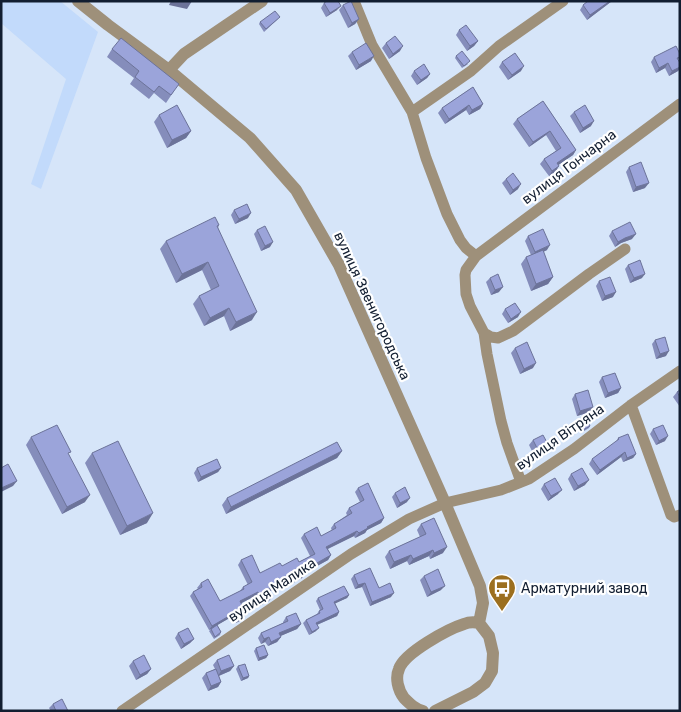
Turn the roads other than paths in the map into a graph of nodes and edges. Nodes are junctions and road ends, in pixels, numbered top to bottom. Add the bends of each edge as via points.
1 (78, 1) edge
2 (262, 1) edge
3 (354, 1) edge
4 (563, 1) edge
5 (169, 70) junction
6 (680, 104) edge
7 (412, 112) junction
8 (625, 249) dead end
9 (476, 256) junction
10 (484, 333) junction
11 (680, 371) edge
12 (631, 405) junction
13 (521, 482) junction
14 (445, 503) junction
15 (680, 515) edge
16 (479, 623) junction
17 (122, 711) edge
18 (423, 711) edge
19 (435, 711) edge

1 - 5 street, вулиця Звенигородська
2 - 5 street via 184,54
3 - 7 street via 372,45
4 - 7 street
5 - 14 street, вулиця Звенигородська via 250,138 296,190 339,265
6 - 9 street, вулиця Гончарна
7 - 9 street via 447,214 460,240
8 - 10 street via 513,331 498,338
9 - 10 street via 466,270 465,287 470,306
10 - 13 street via 503,428
11 - 12 street, вулиця Вітряна
12 - 13 street, вулиця Вітряна via 574,449
12 - 15 street via 671,515
13 - 14 street, вулиця Вітряна
14 - 16 street, вулиця Звенигородська via 480,586 483,604
14 - 17 street, вулиця Малика via 409,519 351,554
16 - 18 street via 465,623 436,637 408,656 399,668 397,679 401,694
16 - 19 street via 489,636 493,653 492,671 485,683 473,692

